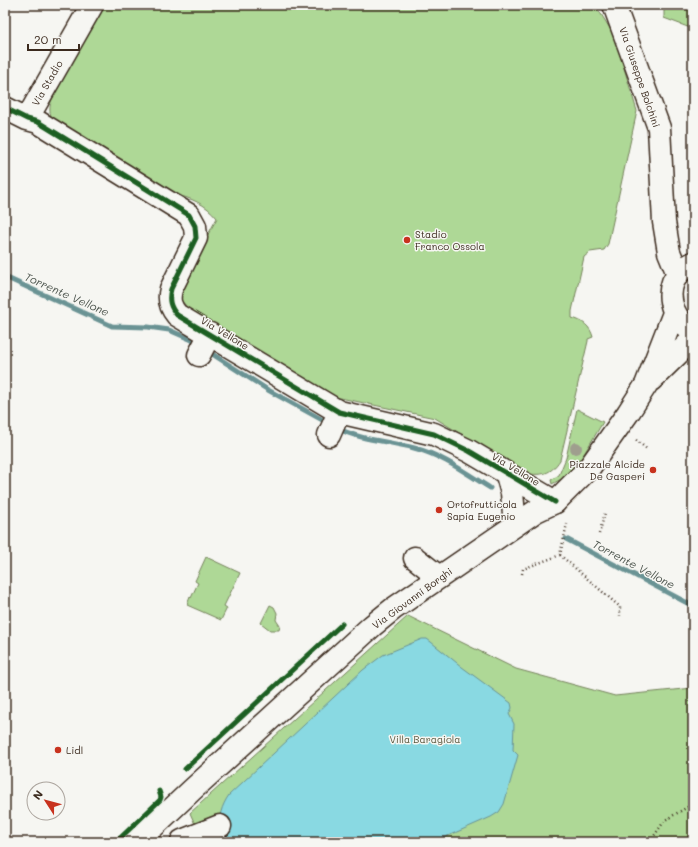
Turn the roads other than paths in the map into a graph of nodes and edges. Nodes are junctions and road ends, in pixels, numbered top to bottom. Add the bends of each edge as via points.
1 (614, 5) edge
2 (89, 6) edge
3 (5, 108) edge
4 (27, 119) junction
5 (688, 266) edge
6 (674, 313) junction
7 (693, 329) edge
8 (210, 334) junction
9 (693, 339) edge
10 (199, 355) dead end
11 (646, 385) junction
12 (339, 412) junction
13 (329, 435) dead end
14 (507, 475) junction
15 (555, 502) junction
16 (515, 525) junction
17 (415, 558) dead end
18 (439, 577) junction
19 (160, 820) junction
20 (220, 826) dead end
21 (181, 840) edge
22 (137, 842) edge

1 - 5 main road, Via Giuseppe Bolchini via 659,128 664,222 669,252
2 - 4 main road, Via Stadio
3 - 4 main road, Via Vellone
4 - 8 main road, Via Vellone via 38,122 189,215 195,226 196,238 169,298 177,315
5 - 6 main road via 673,283 670,293
6 - 7 main road via 681,322
6 - 11 main road, Via Giovanni Borghi
8 - 10 main road
8 - 12 main road, Via Vellone
9 - 11 main road, Via Giovanni Borghi
11 - 15 main road, Via Giovanni Borghi via 589,468
12 - 13 main road
12 - 14 main road, Via Vellone via 434,434 469,451
14 - 15 main road, Via Vellone
14 - 16 main road, Via Vellone via 512,493
15 - 16 main road, Via Giovanni Borghi
16 - 18 main road, Via Giovanni Borghi
17 - 18 main road
18 - 19 main road, Via Giovanni Borghi via 372,626
19 - 21 main road
19 - 22 main road, Via Giovanni Borghi
20 - 21 main road

